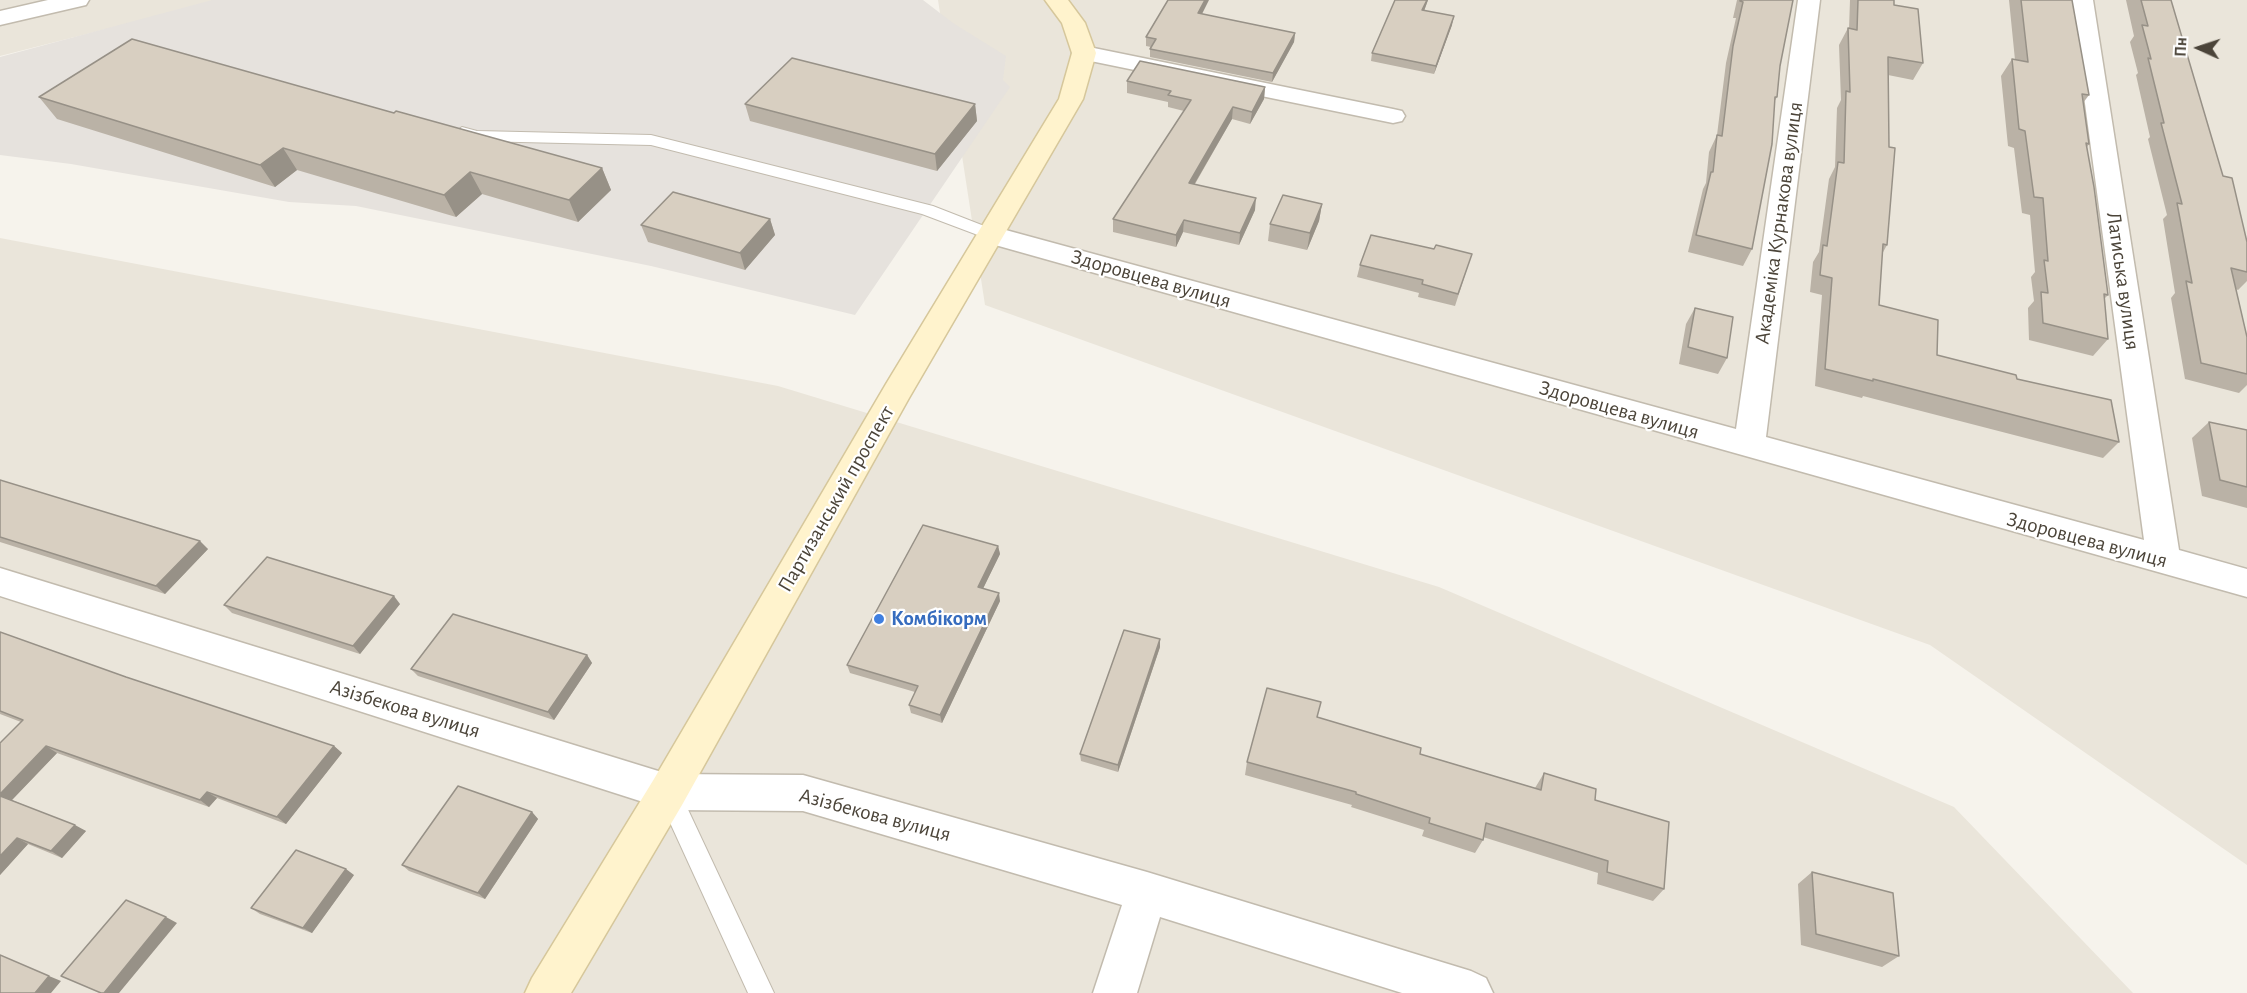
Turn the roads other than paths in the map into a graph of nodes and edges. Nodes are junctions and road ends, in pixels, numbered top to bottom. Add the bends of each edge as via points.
1 (78, 0) edge
2 (1056, 0) edge
3 (1809, 0) edge
4 (2082, 0) edge
5 (0, 18) edge
6 (1084, 53) junction
7 (1393, 116) dead end
8 (442, 127) edge
9 (991, 235) junction
10 (1749, 447) junction
11 (2164, 561) junction
12 (0, 582) edge
13 (2247, 583) edge
14 (668, 792) junction
15 (1147, 892) junction
16 (547, 993) edge
17 (761, 993) edge
18 (1114, 993) edge
19 (1471, 993) edge

1 - 5 street
2 - 6 street via 1073,23
3 - 10 street, Академіка Курнакова вулиця
4 - 11 street, Латиська вулиця
6 - 7 street
6 - 9 street, Партизанський проспект via 1071,99
8 - 9 lane via 476,136 651,140 927,210
9 - 10 street, Здоровцева вулиця
9 - 14 street, Партизанський проспект
10 - 11 street, Здоровцева вулиця
11 - 13 street, Здоровцева вулиця
12 - 14 street, Азізбекова вулиця
14 - 15 street, Азізбекова вулиця via 803,793
14 - 16 street, Партизанський проспект
14 - 17 lane
15 - 18 street
15 - 19 street, Азізбекова вулиця

